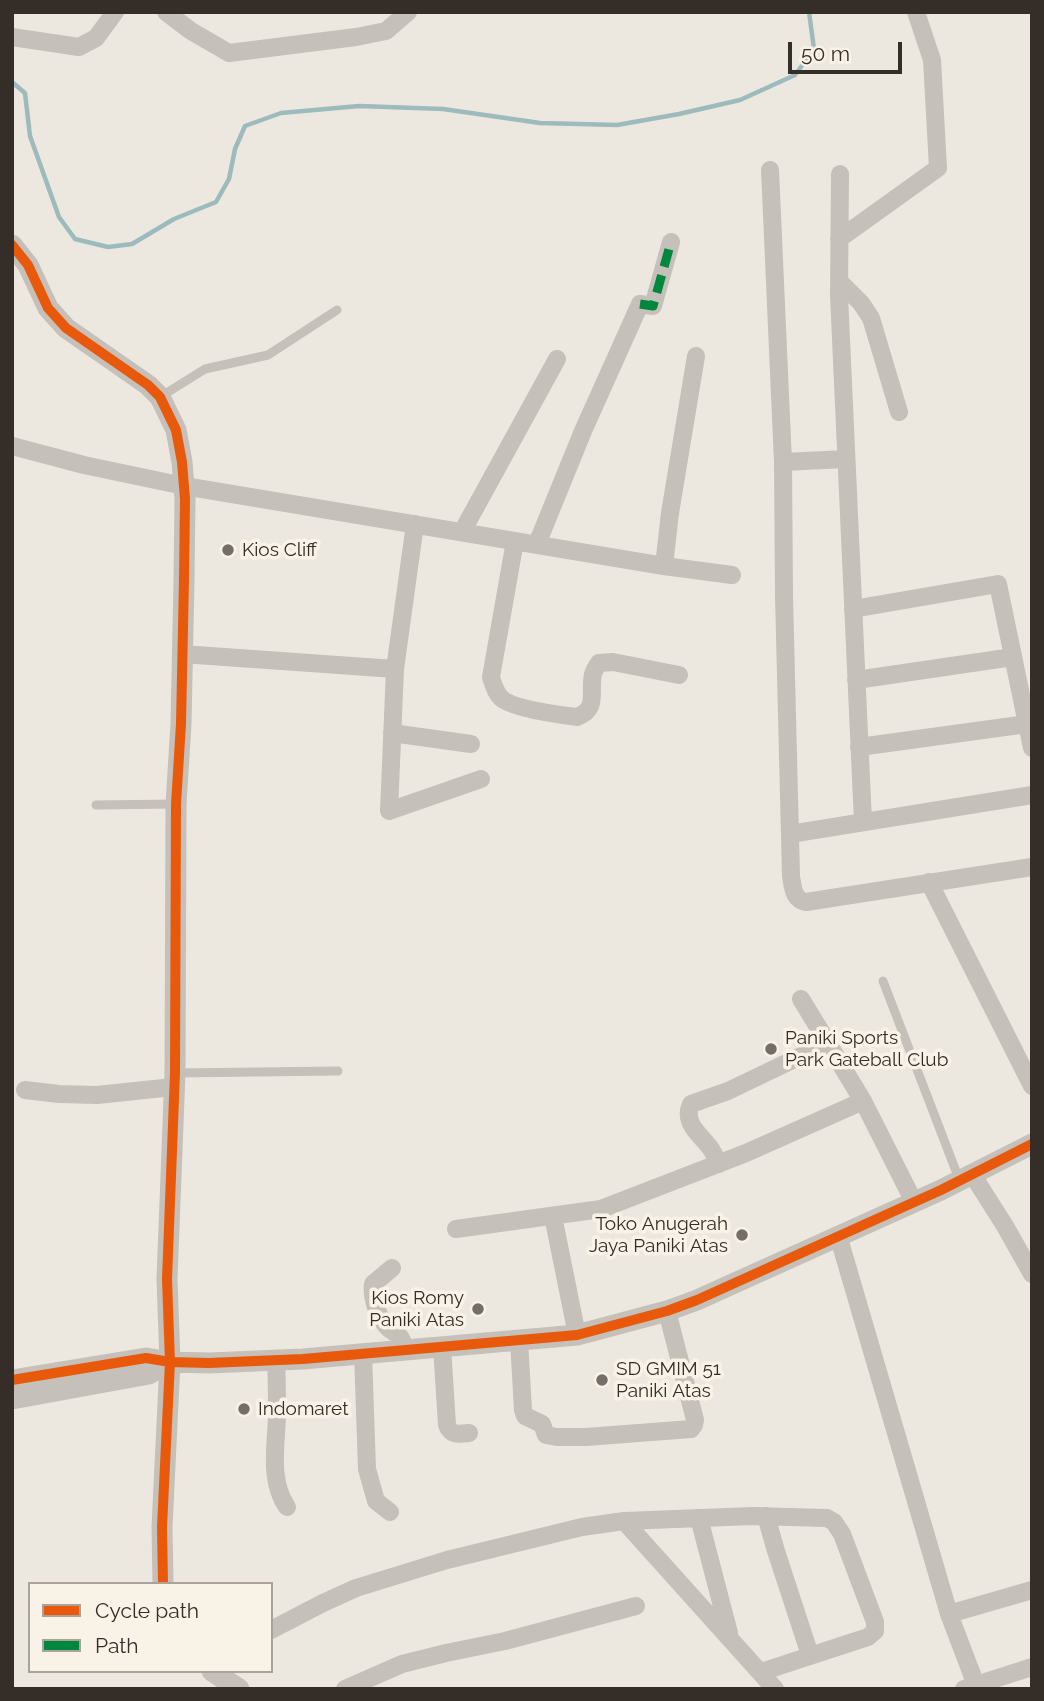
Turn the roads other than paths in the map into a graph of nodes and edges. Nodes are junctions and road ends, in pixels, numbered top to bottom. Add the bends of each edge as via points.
1 (115, 12) edge
2 (166, 12) edge
3 (916, 12) edge
4 (396, 15) edge
5 (12, 37) edge
6 (770, 170) dead end
7 (840, 174) dead end
8 (839, 239) junction
9 (671, 242) dead end
10 (12, 245) edge
11 (839, 281) junction
12 (337, 310) dead end
13 (696, 356) dead end
14 (557, 359) dead end
15 (160, 397) junction
16 (899, 412) dead end
17 (12, 446) edge
18 (846, 459) junction
19 (783, 462) junction
20 (184, 485) junction
21 (415, 524) junction
22 (462, 532) junction
23 (515, 541) junction
24 (537, 544) junction
25 (664, 566) junction
26 (732, 575) dead end
27 (853, 609) junction
28 (182, 654) junction
29 (1013, 657) junction
30 (395, 669) junction
31 (679, 675) dead end
32 (856, 680) junction
33 (1027, 724) junction
34 (392, 733) junction
35 (471, 744) dead end
36 (859, 747) junction
37 (1032, 748) edge
38 (481, 779) dead end
39 (1032, 795) edge
40 (176, 804) junction
41 (96, 805) dead end
42 (863, 822) junction
43 (790, 834) junction
44 (1032, 867) edge
45 (929, 882) junction
46 (883, 981) dead end
47 (801, 999) dead end
48 (828, 1043) junction
49 (338, 1071) dead end
50 (174, 1080) junction
51 (1032, 1086) edge
52 (25, 1090) dead end
53 (863, 1101) junction
54 (1032, 1144) edge
55 (719, 1164) junction
56 (966, 1178) junction
57 (914, 1202) junction
58 (553, 1216) junction
59 (456, 1229) dead end
60 (838, 1236) junction
61 (392, 1268) dead end
62 (1032, 1274) edge
63 (667, 1311) junction
64 (578, 1335) junction
65 (519, 1340) junction
66 (442, 1346) junction
67 (405, 1349) junction
68 (363, 1353) junction
69 (276, 1360) junction
70 (170, 1362) junction
71 (12, 1380) edge
72 (12, 1399) edge
73 (469, 1433) dead end
74 (287, 1507) dead end
75 (390, 1512) dead end
76 (766, 1516) junction
77 (699, 1518) junction
78 (624, 1521) junction
79 (163, 1582) edge
80 (1032, 1590) edge
81 (636, 1606) dead end
82 (949, 1614) junction
83 (273, 1629) edge
84 (731, 1638) junction
85 (810, 1655) junction
86 (1032, 1667) edge
87 (761, 1671) junction
88 (215, 1673) edge
89 (973, 1687) edge
90 (239, 1689) edge
91 (345, 1689) edge
92 (775, 1689) edge

1 - 5 street via 96,38 79,47
2 - 4 street via 229,53 386,31
3 - 8 street via 932,60 938,168
6 - 19 street
7 - 8 street
8 - 11 street
9 - 24 street via 653,306 640,304
10 - 15 street via 28,265 48,308 66,328
11 - 16 street via 872,318
11 - 18 street
12 - 15 lane via 268,355 205,369
13 - 25 street
14 - 22 street
15 - 20 street via 176,430
17 - 20 street
18 - 19 street
18 - 27 street
19 - 43 street
20 - 21 street
20 - 28 street
21 - 22 street
21 - 30 street
22 - 23 street
23 - 24 street
23 - 31 street via 491,677 502,699 577,717 589,710 593,672 599,663
24 - 25 street
25 - 26 street
27 - 29 street via 998,584
27 - 32 street
28 - 30 street
28 - 40 street
29 - 32 street
29 - 33 street
30 - 34 street
32 - 36 street
33 - 36 street
33 - 37 street
34 - 35 street
34 - 38 street via 388,811
36 - 42 street
39 - 42 street
40 - 41 lane
40 - 50 street
42 - 43 street
43 - 45 street via 791,876 800,901
44 - 45 street
45 - 51 street
46 - 56 lane
47 - 48 street
48 - 53 street
48 - 55 street via 691,1104 690,1122
49 - 50 lane
50 - 52 street via 97,1095
50 - 70 street via 167,1279
53 - 55 street
53 - 57 street
54 - 56 street
55 - 58 street via 601,1209
56 - 57 street
56 - 62 street
57 - 60 street
58 - 59 street
58 - 64 street
60 - 63 street
60 - 82 street
61 - 67 street via 373,1284 372,1293 384,1325 401,1336
63 - 64 street
63 - 65 street via 695,1420 691,1429 586,1437 546,1435 542,1424 525,1416 523,1410
64 - 65 street
65 - 66 street
66 - 67 street
66 - 73 street via 447,1425 454,1434
67 - 68 street
68 - 69 street
68 - 75 street via 367,1469 376,1501
69 - 70 street
69 - 74 street via 275,1475
70 - 71 street via 146,1359
70 - 72 street via 149,1374
70 - 79 street
76 - 77 street
76 - 85 street
76 - 85 street via 834,1522 875,1622 871,1635
77 - 78 street
77 - 84 street
78 - 83 street via 447,1560 356,1588
78 - 84 street
80 - 82 street
81 - 91 street via 402,1664
82 - 89 street
84 - 87 street
85 - 87 street
86 - 89 street
87 - 92 street
88 - 90 street

